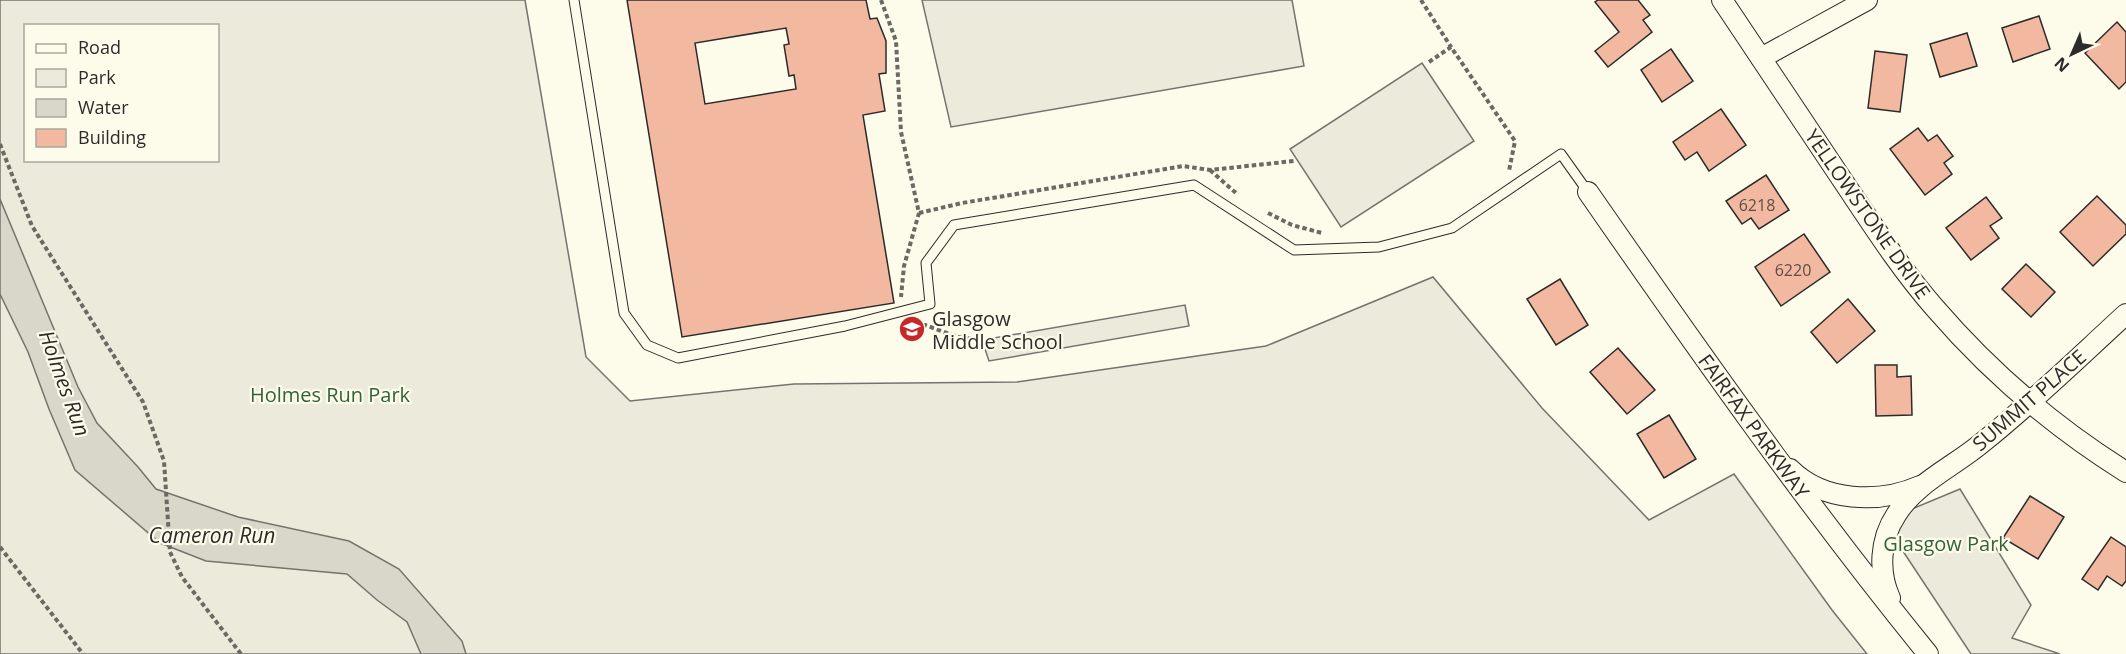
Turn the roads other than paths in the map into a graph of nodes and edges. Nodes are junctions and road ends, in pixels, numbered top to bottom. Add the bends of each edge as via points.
1 (574, 0) edge
2 (1722, 0) edge
3 (1868, 0) edge
4 (1761, 58) junction
5 (1588, 192) joint
6 (2126, 314) edge
7 (2029, 402) junction
8 (1771, 452) junction
9 (2126, 472) edge
10 (1928, 483) junction
11 (1898, 616) junction
12 (1928, 654) edge

1 - 5 lane via 624,313 647,345 678,358 845,326 930,304 926,263 954,225 1194,184 1294,250 1379,247 1452,228 1561,154
2 - 4 street, YELLOWSTONE DRIVE
3 - 4 street
4 - 7 street, YELLOWSTONE DRIVE via 1926,297 1977,354
5 - 8 street, FAIRFAX PARKWAY
6 - 7 street, SUMMIT PLACE
7 - 9 street, YELLOWSTONE DRIVE
7 - 10 street, SUMMIT PLACE
8 - 10 street, SUMMIT PLACE via 1804,480 1826,491 1853,497 1880,498
8 - 11 street, FAIRFAX PARKWAY
10 - 11 street, SUMMIT PLACE via 1896,515 1882,556 1885,588
11 - 12 street, FAIRFAX PARKWAY

